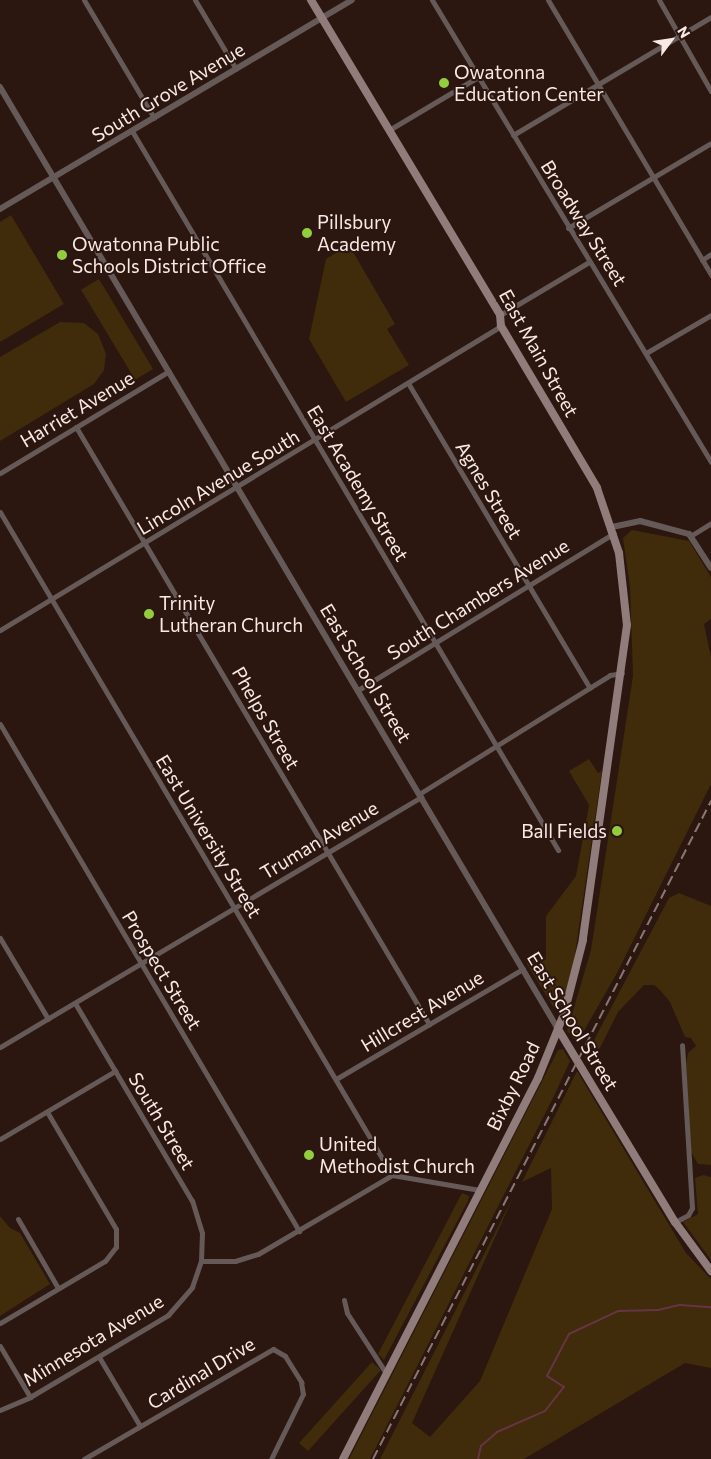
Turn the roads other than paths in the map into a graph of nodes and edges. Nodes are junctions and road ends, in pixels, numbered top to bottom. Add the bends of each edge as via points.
1 (84, 0) edge
2 (195, 0) edge
3 (311, 0) edge
4 (352, 0) edge
5 (432, 0) edge
6 (548, 0) edge
7 (659, 0) edge
8 (322, 18) junction
9 (711, 18) edge
10 (680, 36) junction
11 (236, 69) junction
12 (478, 77) junction
13 (598, 84) junction
14 (0, 87) edge
15 (711, 91) edge
16 (154, 118) junction
17 (389, 130) junction
18 (132, 131) junction
19 (513, 135) junction
20 (711, 142) edge
21 (54, 177) junction
22 (653, 177) junction
23 (0, 210) edge
24 (568, 228) junction
25 (711, 254) edge
26 (702, 260) junction
27 (589, 262) junction
28 (711, 274) edge
29 (500, 315) junction
30 (711, 315) edge
31 (501, 326) junction
32 (646, 353) junction
33 (169, 371) junction
34 (408, 384) junction
35 (76, 427) junction
36 (315, 440) junction
37 (711, 462) edge
38 (0, 472) edge
39 (238, 488) junction
40 (0, 512) edge
41 (711, 523) edge
42 (613, 530) junction
43 (692, 535) junction
44 (145, 544) junction
45 (711, 568) edge
46 (528, 586) junction
47 (52, 599) junction
48 (0, 630) edge
49 (435, 643) junction
50 (623, 673) junction
51 (590, 688) junction
52 (358, 690) junction
53 (0, 724) edge
54 (496, 747) junction
55 (610, 756) joint
56 (420, 796) junction
57 (558, 850) dead end
58 (328, 853) junction
59 (234, 908) junction
60 (0, 938) edge
61 (141, 963) junction
62 (523, 969) junction
63 (75, 1003) junction
64 (48, 1018) junction
65 (429, 1024) junction
66 (558, 1029) junction
67 (682, 1045) dead end
68 (0, 1047) edge
69 (115, 1071) junction
70 (336, 1079) junction
71 (47, 1112) junction
72 (0, 1140) edge
73 (392, 1175) junction
74 (480, 1190) junction
75 (18, 1219) dead end
76 (675, 1222) junction
77 (299, 1231) junction
78 (201, 1261) junction
79 (711, 1271) edge
80 (58, 1288) junction
81 (344, 1300) dead end
82 (0, 1323) edge
83 (0, 1346) edge
84 (99, 1357) junction
85 (386, 1373) junction
86 (30, 1397) junction
87 (0, 1410) edge
88 (140, 1426) junction
89 (84, 1459) edge
90 (271, 1459) edge
91 (343, 1459) edge

1 - 16 street
2 - 11 street
3 - 8 main road, East Main Street
4 - 8 street, South Grove Avenue
5 - 12 street, Broadway Street
6 - 13 street
7 - 10 street
8 - 11 street, South Grove Avenue
8 - 17 main road, East Main Street
9 - 10 street
10 - 13 street
10 - 15 street
11 - 16 street, South Grove Avenue
12 - 17 street
12 - 19 street, Broadway Street
13 - 19 street
13 - 22 street
14 - 21 street, East School Street
16 - 18 street, South Grove Avenue
17 - 29 main road, East Main Street
18 - 21 street, South Grove Avenue
18 - 36 street, East Academy Street
19 - 24 street, Broadway Street
20 - 22 street
21 - 23 street, South Grove Avenue
21 - 33 street, East School Street
22 - 24 street
22 - 26 street
24 - 27 street, Broadway Street
25 - 26 street
26 - 28 street
27 - 29 street
27 - 32 street, Broadway Street via 596,268
29 - 31 main road, East Main Street
30 - 32 street
31 - 34 street, Lincoln Avenue South
31 - 42 main road, East Main Street via 588,472
32 - 37 street, Broadway Street
33 - 35 street, Harriet Avenue
33 - 39 street, East School Street
34 - 36 street, Lincoln Avenue South
34 - 46 street, Agnes Street
35 - 38 street, Harriet Avenue
35 - 44 street, Phelps Street
36 - 39 street, Lincoln Avenue South
36 - 49 street, East Academy Street
39 - 44 street, Lincoln Avenue South
39 - 52 street, East School Street
40 - 47 street, East University Street
41 - 43 street
42 - 43 street, South Chambers Avenue via 640,521
42 - 46 street, South Chambers Avenue
42 - 50 main road, East Main Street via 627,604
43 - 45 street
44 - 47 street, Lincoln Avenue South
44 - 58 street, Phelps Street
46 - 49 street, South Chambers Avenue
46 - 51 street, Agnes Street
47 - 48 street, Lincoln Avenue South
47 - 59 street, East University Street
49 - 52 street, South Chambers Avenue
49 - 54 street, East Academy Street
50 - 51 street, Truman Avenue via 610,675
50 - 55 main road, East Main Street
51 - 54 street, Truman Avenue
52 - 56 street, East School Street
53 - 61 street, Prospect Street
54 - 56 street, Truman Avenue
54 - 57 street, East Academy Street
55 - 66 main road, Bixby Road via 581,953
56 - 58 street, Truman Avenue
56 - 62 street, East School Street
58 - 59 street, Truman Avenue
58 - 65 street, Phelps Street
59 - 61 street, Truman Avenue
59 - 70 street, East University Street
60 - 64 street
61 - 63 street, Truman Avenue
61 - 77 street, Prospect Street
62 - 65 street, Hillcrest Avenue
62 - 66 street, East School Street
63 - 64 street, Truman Avenue
63 - 69 street, South Street
64 - 68 street, Truman Avenue
65 - 70 street, Hillcrest Avenue
66 - 74 main road, Bixby Road via 538,1078
66 - 76 main road, East School Street
67 - 76 street via 692,1208 688,1215
69 - 71 street
69 - 78 street, South Street via 196,1209 202,1233
70 - 73 street, East University Street
71 - 72 street
71 - 80 street via 117,1235 116,1247 109,1258
73 - 74 street
73 - 77 street
74 - 85 main road, Bixby Road
75 - 80 street
76 - 79 main road, East School Street
77 - 78 street via 245,1258
78 - 84 street, Minnesota Avenue via 192,1287 177,1306 158,1322
80 - 82 street
81 - 85 street via 347,1313
83 - 86 street
84 - 86 street, Minnesota Avenue
84 - 88 street
85 - 91 main road, Bixby Road
86 - 87 street, Minnesota Avenue
88 - 89 street, Cardinal Drive
88 - 90 street, Cardinal Drive via 266,1351 278,1350 300,1382 303,1394

